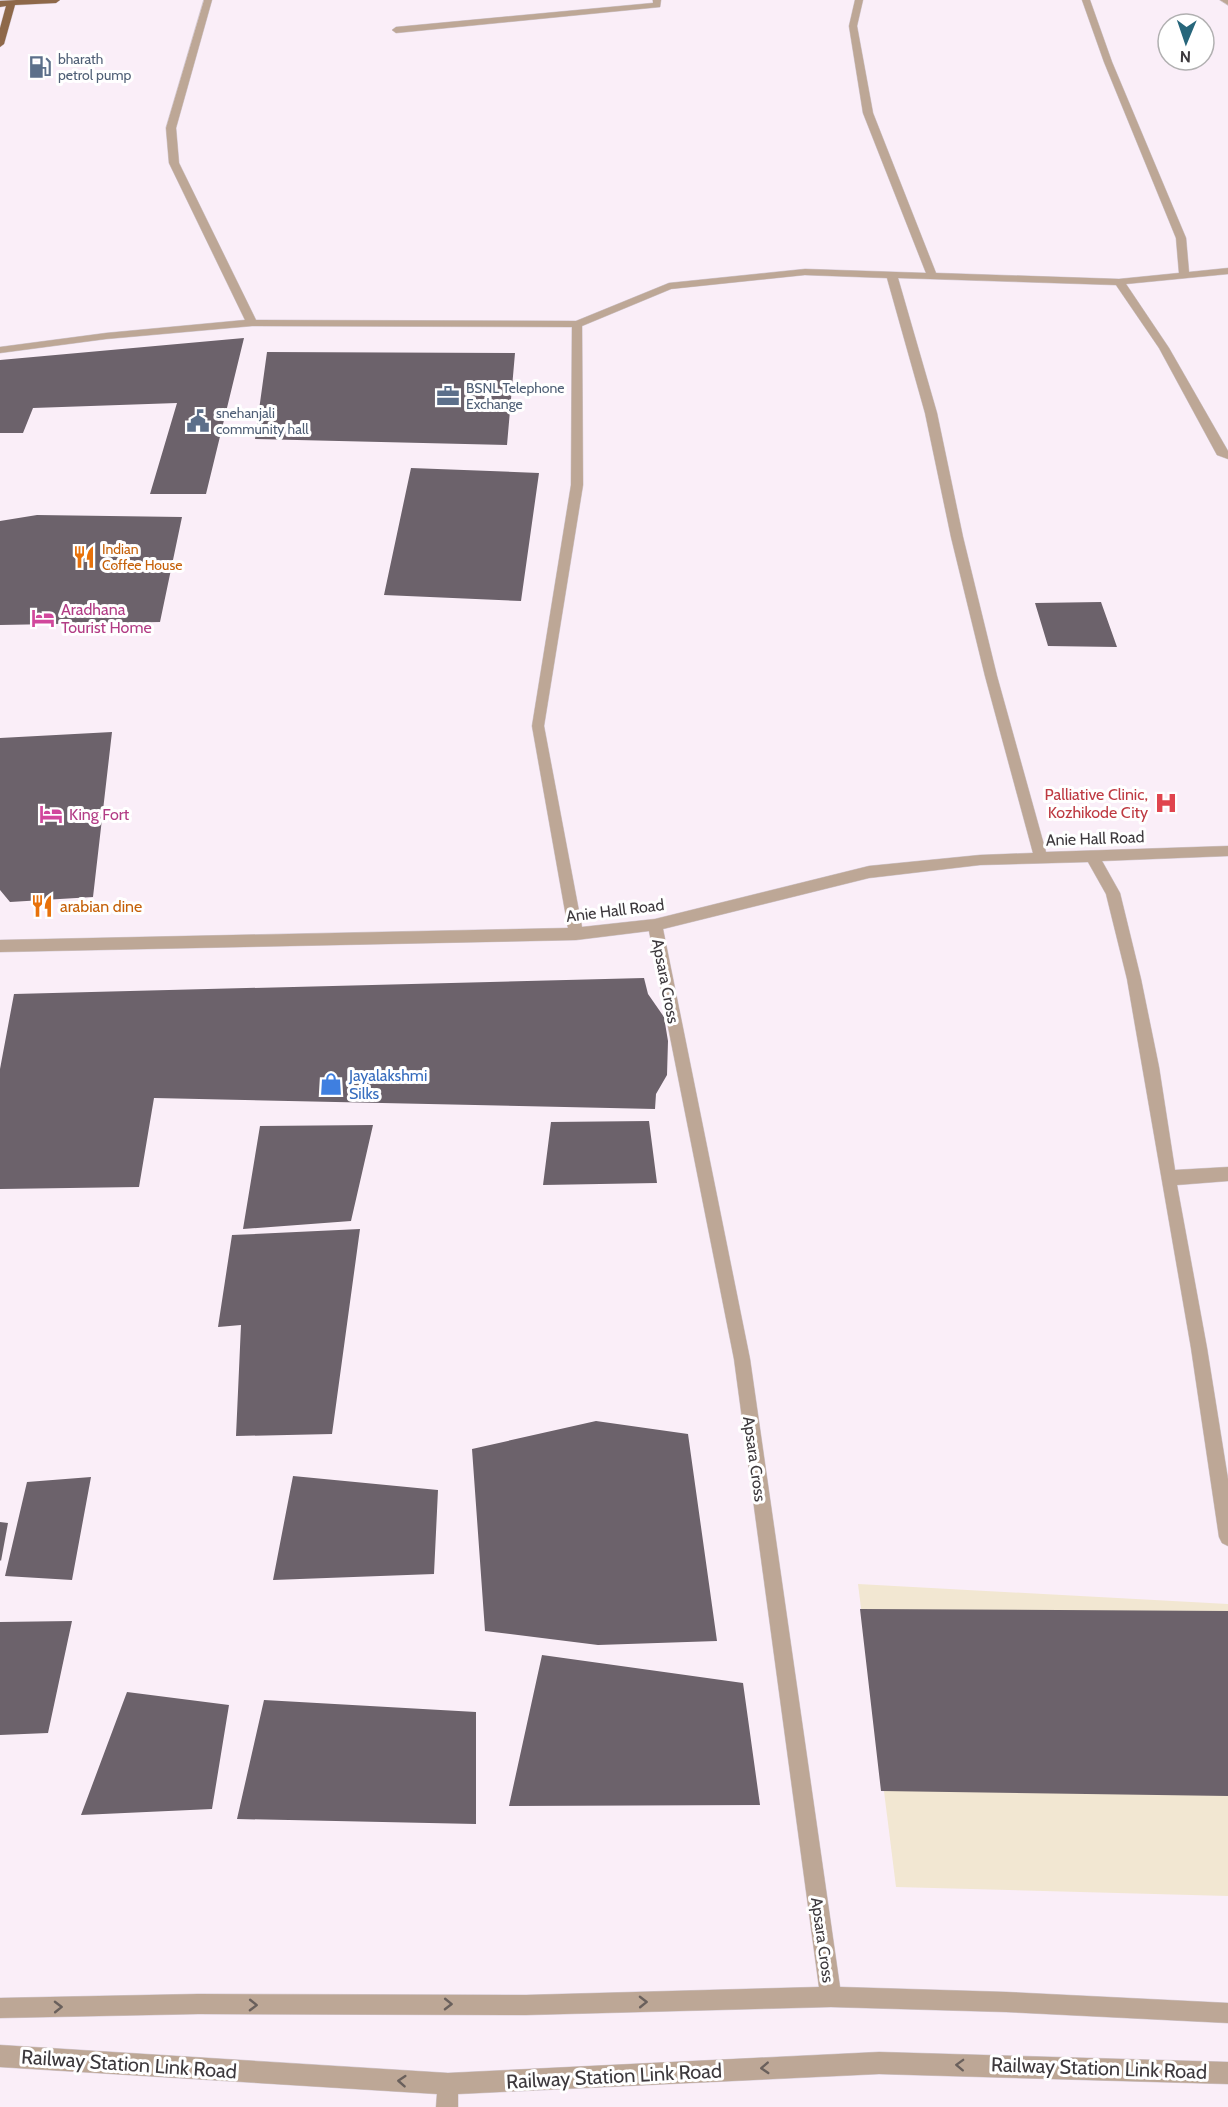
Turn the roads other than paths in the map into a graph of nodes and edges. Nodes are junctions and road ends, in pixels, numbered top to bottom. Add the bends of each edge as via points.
1 (56, 0) edge
2 (208, 0) edge
3 (657, 0) edge
4 (859, 0) edge
5 (1086, 0) edge
6 (1224, 0) edge
7 (11, 2) edge
8 (1228, 2) edge
9 (0, 4) edge
10 (396, 30) dead end
11 (0, 45) edge
12 (1228, 270) edge
13 (1184, 275) junction
14 (892, 276) junction
15 (932, 276) junction
16 (1119, 282) junction
17 (252, 323) junction
18 (577, 324) junction
19 (0, 350) edge
20 (1228, 455) edge
21 (1228, 851) edge
22 (1092, 856) junction
23 (1041, 858) junction
24 (655, 925) junction
25 (576, 934) junction
26 (0, 946) edge
27 (1228, 1174) edge
28 (1168, 1178) junction
29 (1228, 1538) edge
30 (831, 1997) junction
31 (0, 2008) edge
32 (1228, 2013) edge
33 (0, 2056) edge
34 (1228, 2073) edge
35 (448, 2084) junction
36 (447, 2107) edge

1 - 7 main road
2 - 17 street via 171,128 174,163
3 - 10 street via 657,4
4 - 15 street via 854,26 868,113
5 - 13 street via 1107,62 1181,238
6 - 8 street
7 - 9 main road
7 - 11 main road
12 - 13 street
13 - 16 street
14 - 15 street
14 - 18 street via 805,272 669,286
14 - 23 street via 931,413 982,642
15 - 16 street
16 - 20 street via 1164,348 1221,452
17 - 18 street
17 - 19 street
18 - 25 street via 577,484 538,726
21 - 22 street, Anie Hall Road
22 - 23 street, Anie Hall Road
22 - 28 street via 1113,893 1120,920 1151,1067
23 - 24 street, Anie Hall Road via 868,872
24 - 25 street, Anie Hall Road
24 - 30 street, Apsara Cross via 742,1359
25 - 26 street, Anie Hall Road
27 - 28 street
28 - 29 street
31 -> 30 street via 526,2005
30 - 32 street
35 -> 33 street, Railway Station Link Road
34 -> 35 street, Railway Station Link Road via 879,2063
35 - 36 street

